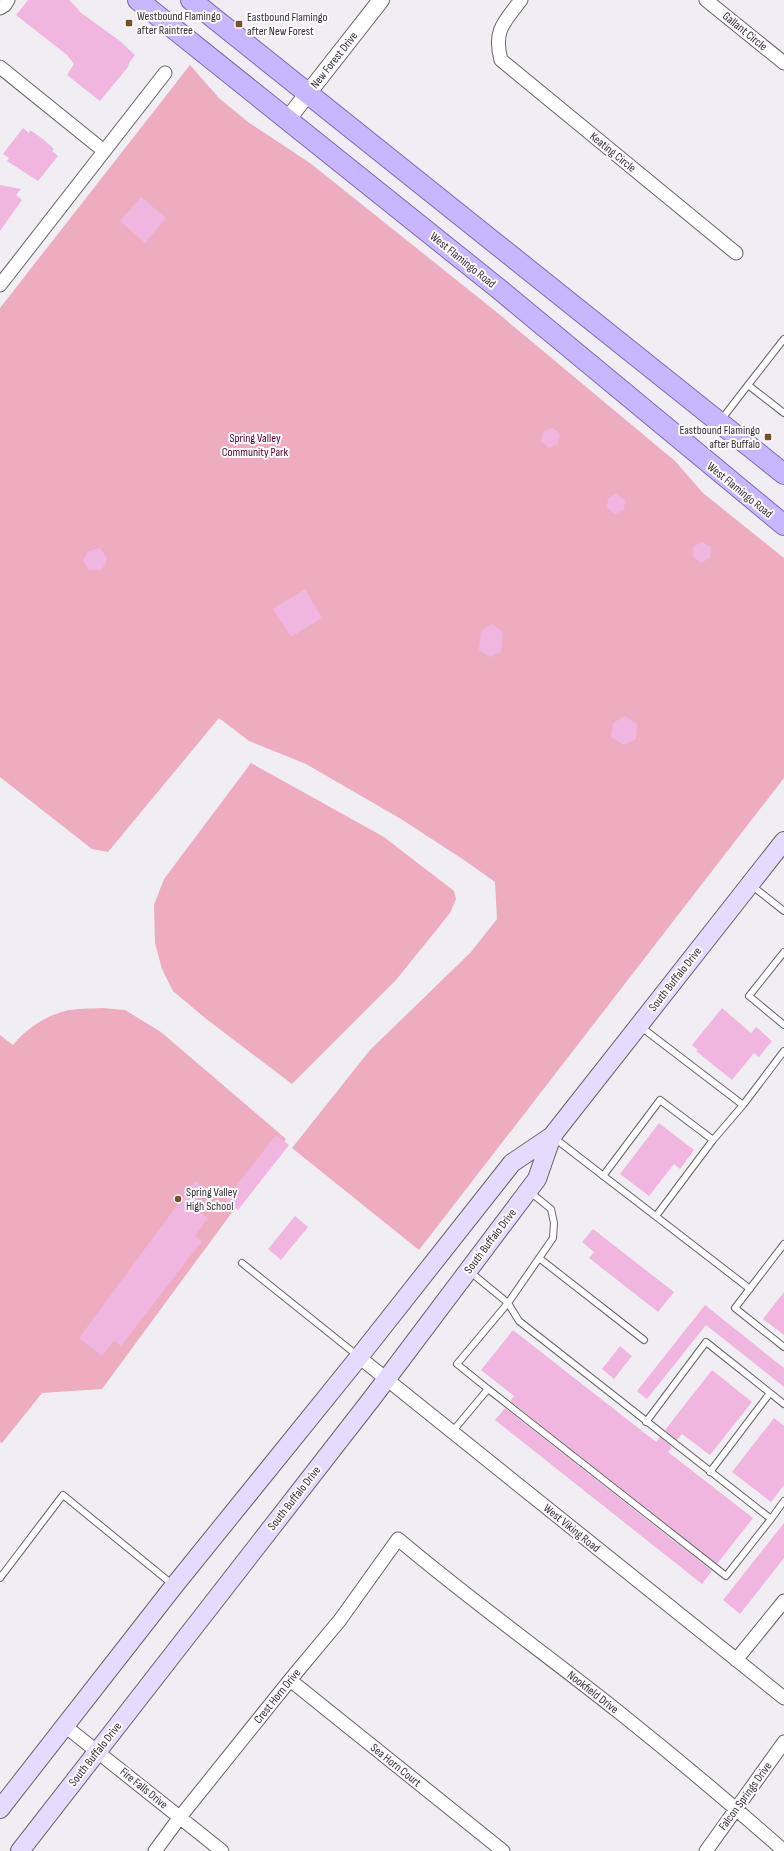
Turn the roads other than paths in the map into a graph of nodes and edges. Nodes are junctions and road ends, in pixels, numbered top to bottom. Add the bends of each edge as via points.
1 (8, 0) edge
2 (138, 0) edge
3 (191, 0) edge
4 (381, 0) edge
5 (521, 0) edge
6 (706, 0) edge
7 (0, 8) edge
8 (784, 62) edge
9 (0, 67) edge
10 (164, 73) dead end
11 (308, 94) junction
12 (287, 120) junction
13 (104, 151) junction
14 (736, 253) dead end
15 (0, 285) edge
16 (784, 339) edge
17 (748, 385) junction
18 (784, 413) edge
19 (719, 422) junction
20 (784, 474) edge
21 (784, 525) edge
22 (784, 841) edge
23 (750, 884) junction
24 (784, 911) edge
25 (784, 952) edge
26 (639, 1025) junction
27 (784, 1025) edge
28 (784, 1051) edge
29 (743, 1105) junction
30 (552, 1136) junction
31 (713, 1140) junction
32 (603, 1176) junction
33 (528, 1191) junction
34 (656, 1216) junction
35 (784, 1244) edge
36 (539, 1258) junction
37 (242, 1263) dead end
38 (468, 1271) junction
39 (750, 1289) junction
40 (508, 1303) junction
41 (644, 1340) dead end
42 (784, 1348) edge
43 (359, 1357) junction
44 (386, 1379) junction
45 (488, 1389) junction
46 (770, 1393) junction
47 (784, 1404) edge
48 (646, 1422) junction
49 (452, 1432) junction
50 (710, 1472) junction
51 (784, 1501) edge
52 (771, 1519) junction
53 (398, 1539) joint
54 (0, 1578) edge
55 (174, 1586) junction
56 (784, 1601) edge
57 (736, 1660) junction
58 (290, 1680) junction
59 (784, 1698) edge
60 (65, 1726) junction
61 (784, 1742) edge
62 (97, 1750) junction
63 (0, 1809) edge
64 (736, 1809) junction
65 (180, 1817) junction
66 (20, 1851) edge
67 (155, 1851) edge
68 (222, 1851) edge
69 (503, 1851) edge
70 (706, 1851) edge
71 (784, 1851) edge

1 - 7 street
2 - 12 main road, West Flamingo Road
3 - 11 main road
4 - 11 street, New Forest Drive
5 - 14 street, Keating Circle via 498,33 497,46 501,60
6 - 8 street, Gallant Circle
9 - 13 street
10 - 13 street
11 - 12 street, New Forest Drive
11 - 19 main road
12 - 21 main road, West Flamingo Road via 499,289
13 - 15 street
16 - 17 lane
17 - 18 lane
17 - 19 lane
19 - 20 main road
22 - 23 main road, South Buffalo Drive
23 - 24 lane
23 - 26 main road, South Buffalo Drive
25 - 27 lane via 749,996
26 - 29 lane
26 - 30 main road, South Buffalo Drive
28 - 29 lane
29 - 31 lane
30 - 32 lane
30 - 33 main road, South Buffalo Drive via 537,1179
30 - 43 main road, South Buffalo Drive via 512,1163
31 - 32 lane via 660,1100
31 - 34 lane
32 - 34 lane
33 - 36 lane via 551,1209 554,1223 553,1238
33 - 38 main road, South Buffalo Drive
34 - 39 lane
35 - 39 lane
36 - 40 lane
36 - 41 lane
37 - 43 lane
38 - 40 lane
38 - 44 main road, South Buffalo Drive
39 - 42 lane via 735,1308
40 - 45 lane via 458,1364
40 - 48 lane via 519,1321
43 - 44 street, West Viking Road
43 - 55 main road, South Buffalo Drive
44 - 49 street, West Viking Road
44 - 62 main road, South Buffalo Drive
45 - 49 lane
45 - 52 lane via 726,1576
46 - 47 lane
46 - 48 lane via 706,1342
46 - 50 lane
48 - 50 lane
49 - 57 street, West Viking Road
50 - 52 lane
51 - 52 lane
53 - 58 street, Crest Horn Drive via 340,1620
53 - 64 street, Nookfield Drive via 619,1712
54 - 55 lane via 63,1496
55 - 60 main road, South Buffalo Drive
56 - 57 street
57 - 59 street, West Viking Road
58 - 65 street, Crest Horn Drive
58 - 69 street, Sea Horn Court
60 - 62 street, Fire Falls Drive
60 - 63 main road, South Buffalo Drive
61 - 64 street, Falcon Springs Drive
62 - 65 street, Fire Falls Drive
62 - 66 main road, South Buffalo Drive
64 - 70 street, Falcon Springs Drive
64 - 71 street, Nookfield Drive
65 - 67 street, Crest Horn Drive
65 - 68 street, Fire Falls Drive

